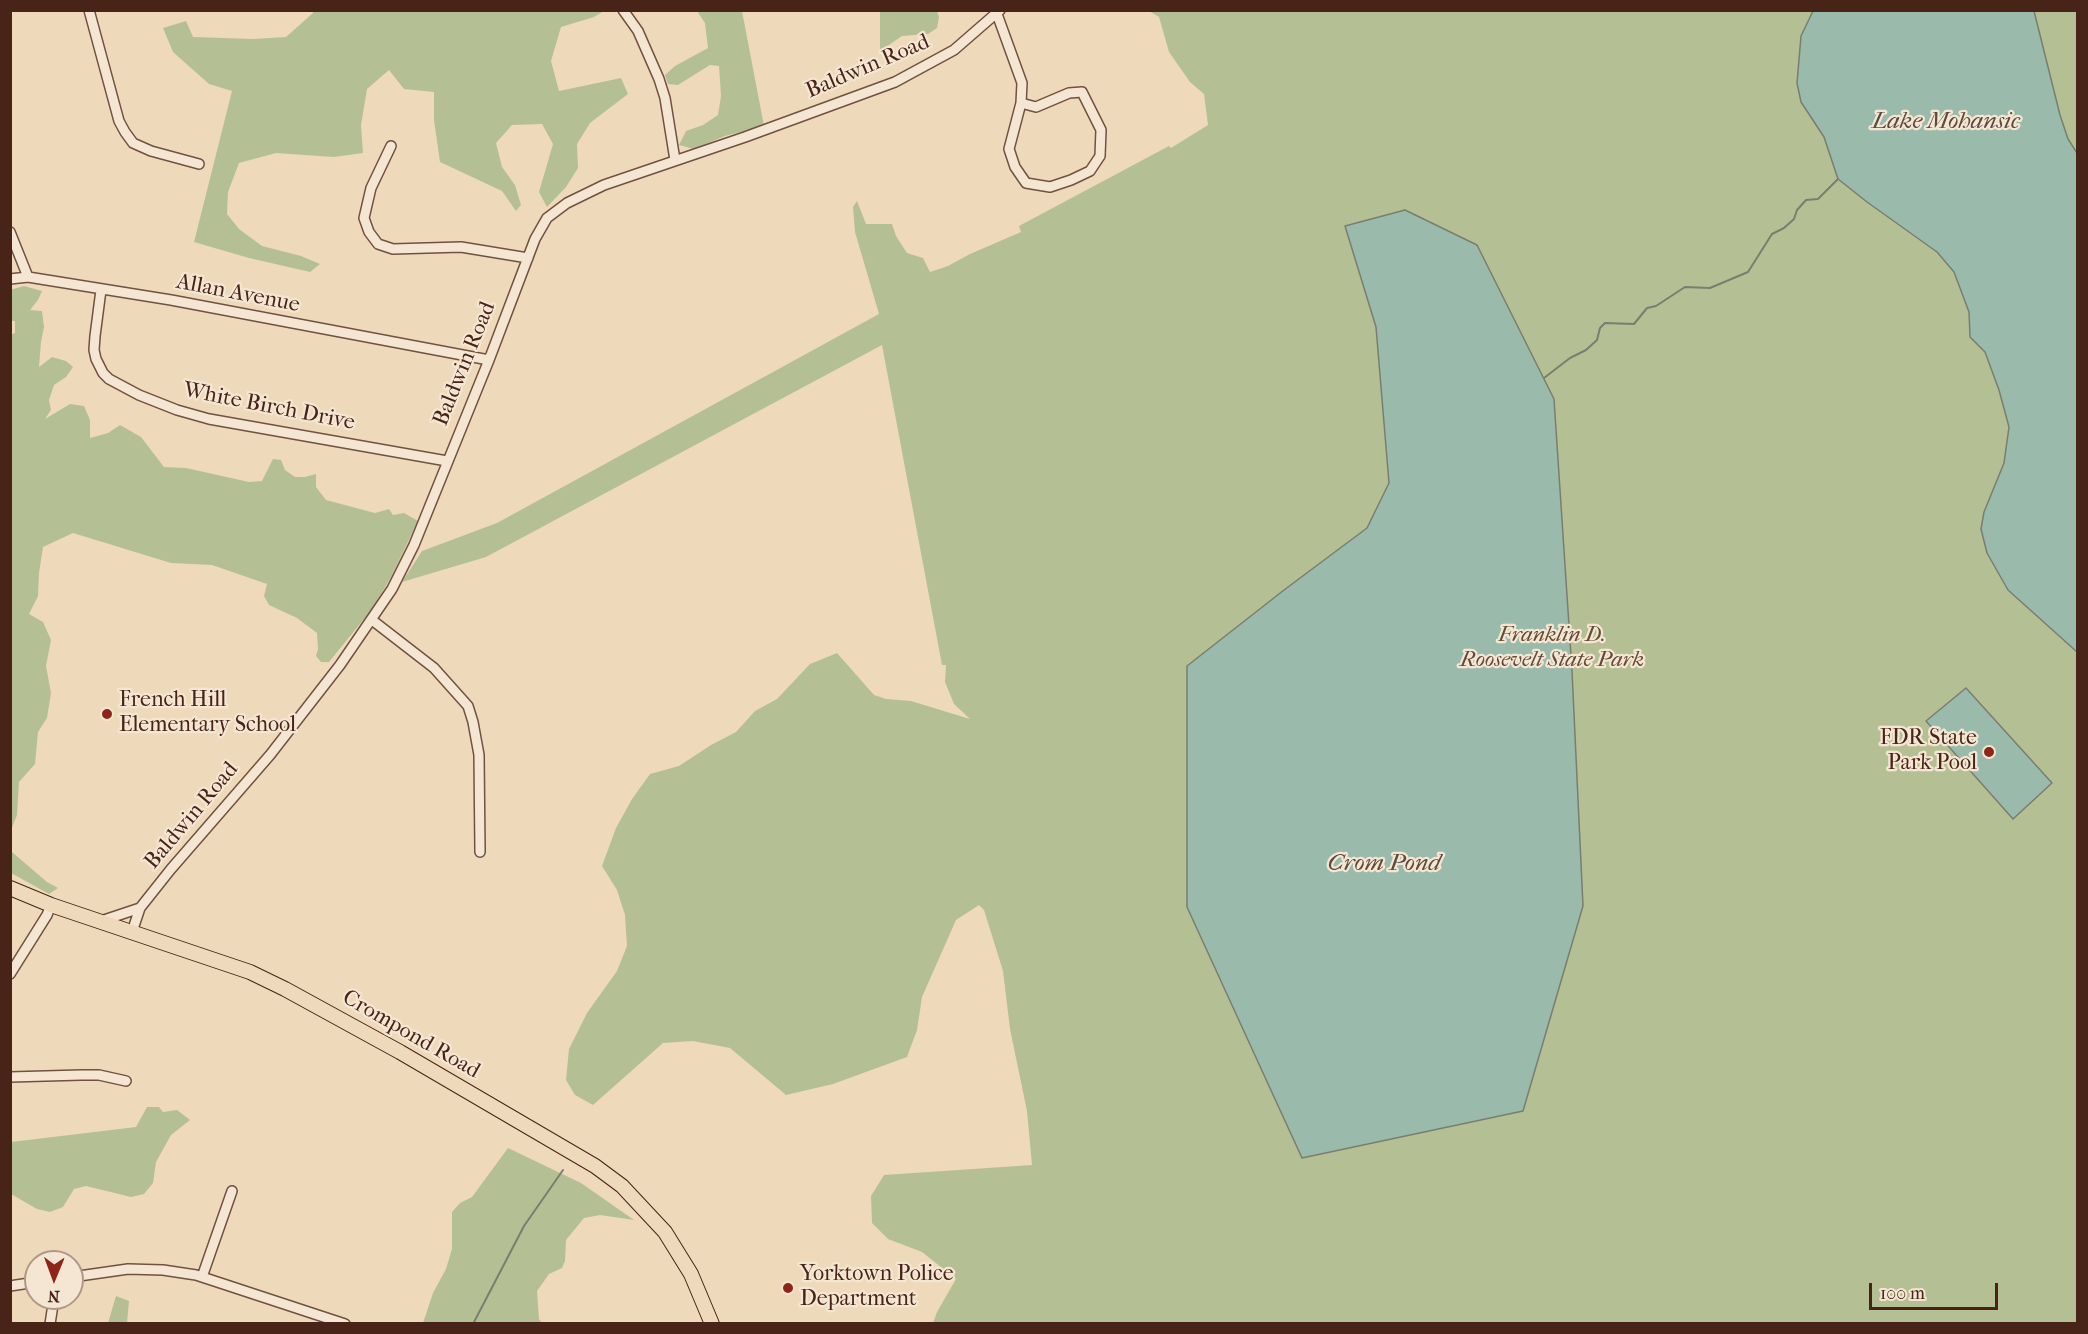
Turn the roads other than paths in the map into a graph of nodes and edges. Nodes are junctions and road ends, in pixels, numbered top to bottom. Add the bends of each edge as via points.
1 (89, 10) edge
2 (623, 10) edge
3 (999, 12) edge
4 (1021, 102) junction
5 (391, 146) dead end
6 (675, 160) junction
7 (199, 164) dead end
8 (10, 232) edge
9 (528, 258) junction
10 (28, 277) junction
11 (10, 279) edge
12 (101, 290) junction
13 (489, 360) junction
14 (447, 461) junction
15 (372, 620) junction
16 (480, 852) dead end
17 (10, 888) edge
18 (51, 905) junction
19 (140, 908) junction
20 (101, 921) junction
21 (132, 932) junction
22 (10, 974) edge
23 (10, 1077) edge
24 (126, 1081) dead end
25 (232, 1191) dead end
26 (84, 1275) edge
27 (202, 1277) junction
28 (344, 1323) edge
29 (712, 1323) edge

1 - 7 street via 125,132 134,143 151,151
2 - 6 street via 660,79
3 - 4 street via 1022,83
3 - 6 street, Baldwin Road via 954,50 896,81
4 - 4 street via 1009,149 1026,183 1050,187 1090,171 1100,156 1101,130 1082,92 1036,106
5 - 9 street via 371,188 364,218 378,244 393,249 461,247
6 - 9 street, Baldwin Road via 604,184 561,207 541,226
8 - 10 street
9 - 13 street, Baldwin Road
10 - 11 street, Allan Avenue
10 - 12 street, Allan Avenue
12 - 13 street, Allan Avenue
12 - 14 street, White Birch Drive via 94,343 96,359 109,379 139,395 177,411 209,418
13 - 14 street, Baldwin Road
14 - 15 street, Baldwin Road via 403,569
15 - 16 street via 434,668 468,706 479,755
15 - 19 street, Baldwin Road via 270,755
17 - 18 highway, Crompond Road
18 - 20 highway, Crompond Road
18 - 22 street
19 - 20 street
19 - 21 street, Baldwin Road
20 - 21 highway, Crompond Road
21 - 29 highway, Crompond Road via 250,972 296,994 595,1166 630,1194 665,1232 691,1274
23 - 24 street via 99,1075
25 - 27 street
26 - 27 street via 128,1269
27 - 28 street

